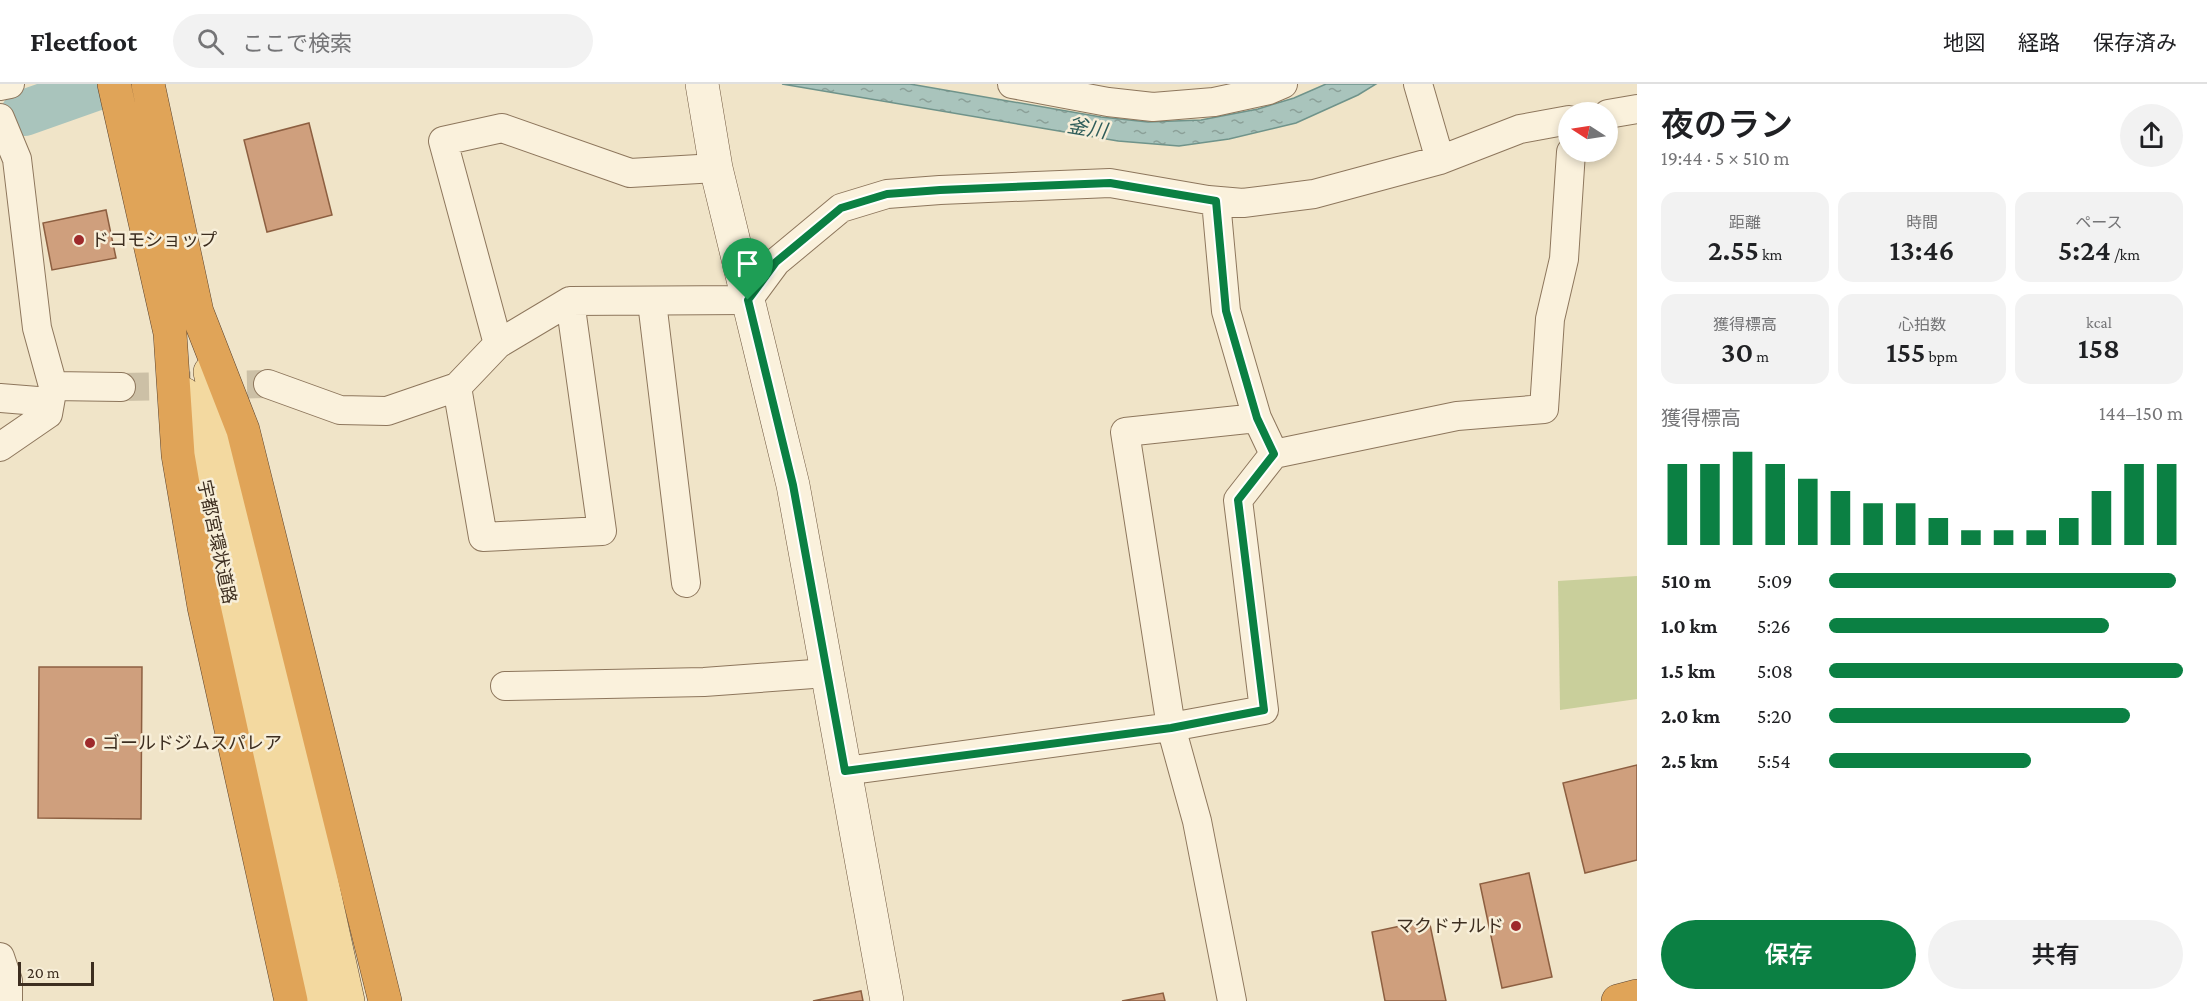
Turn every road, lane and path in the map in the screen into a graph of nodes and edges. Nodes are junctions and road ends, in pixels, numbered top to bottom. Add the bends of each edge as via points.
1 (10, 84) edge
2 (114, 84) edge
3 (148, 84) edge
4 (702, 84) edge
5 (1012, 84) edge
6 (1282, 84) edge
7 (1418, 85) edge
8 (0, 86) edge
9 (1637, 109) edge
10 (1618, 112) edge
11 (0, 118) edge
12 (1558, 122) edge
13 (1440, 160) junction
14 (1570, 162) edge
15 (716, 168) junction
16 (1216, 201) junction
17 (748, 300) junction
18 (570, 301) junction
19 (652, 302) junction
20 (197, 312) junction
21 (170, 333) junction
22 (498, 344) junction
23 (268, 384) tunnel mouth
24 (121, 387) tunnel mouth
25 (457, 387) junction
26 (51, 394) junction
27 (0, 398) edge
28 (1257, 418) junction
29 (0, 447) edge
30 (1274, 454) junction
31 (686, 583) dead end
32 (827, 673) junction
33 (505, 686) dead end
34 (1171, 728) junction
35 (845, 771) junction
36 (0, 957) edge
37 (1637, 996) edge
38 (8, 1001) edge
39 (291, 1001) edge
40 (318, 1001) edge
41 (348, 1001) edge
42 (385, 1001) edge
43 (887, 1001) edge
44 (1232, 1001) edge
45 (1618, 1001) edge

1 - 8 street
2 - 21 highway, 宇都宮環状道路
3 - 20 highway, 宇都宮環状道路
4 - 15 street
5 - 6 street via 1153,107 1214,102
7 - 13 street
9 - 10 street
11 - 26 street via 17,159 37,328
12 - 13 street via 1520,129
13 - 16 street via 1314,194 1243,203
14 - 30 street via 1564,259 1550,319 1544,409 1457,416
15 - 17 street
15 - 22 street via 630,173 502,128 443,141
16 - 17 street via 1110,183 887,194 841,208 776,262
16 - 28 street via 1226,311
17 - 19 street
17 - 32 street via 793,485
18 - 19 street
18 - 22 street
18 - 25 street via 602,531 483,537
19 - 31 street
20 - 41 main road, 宇都宮環状道路
20 - 42 highway via 243,430
21 - 39 highway via 178,455 204,608
21 - 40 main road, 宇都宮環状道路
22 - 25 street
23 - 25 street via 340,410 387,411
24 - 26 street
26 - 27 street
26 - 29 street via 48,414
28 - 30 street
28 - 34 street via 1125,432
30 - 34 street via 1238,500 1264,710
32 - 33 street via 704,682
32 - 35 street
34 - 35 street
34 - 44 street via 1197,820
35 - 43 street
36 - 38 street via 8,981
37 - 45 highway

